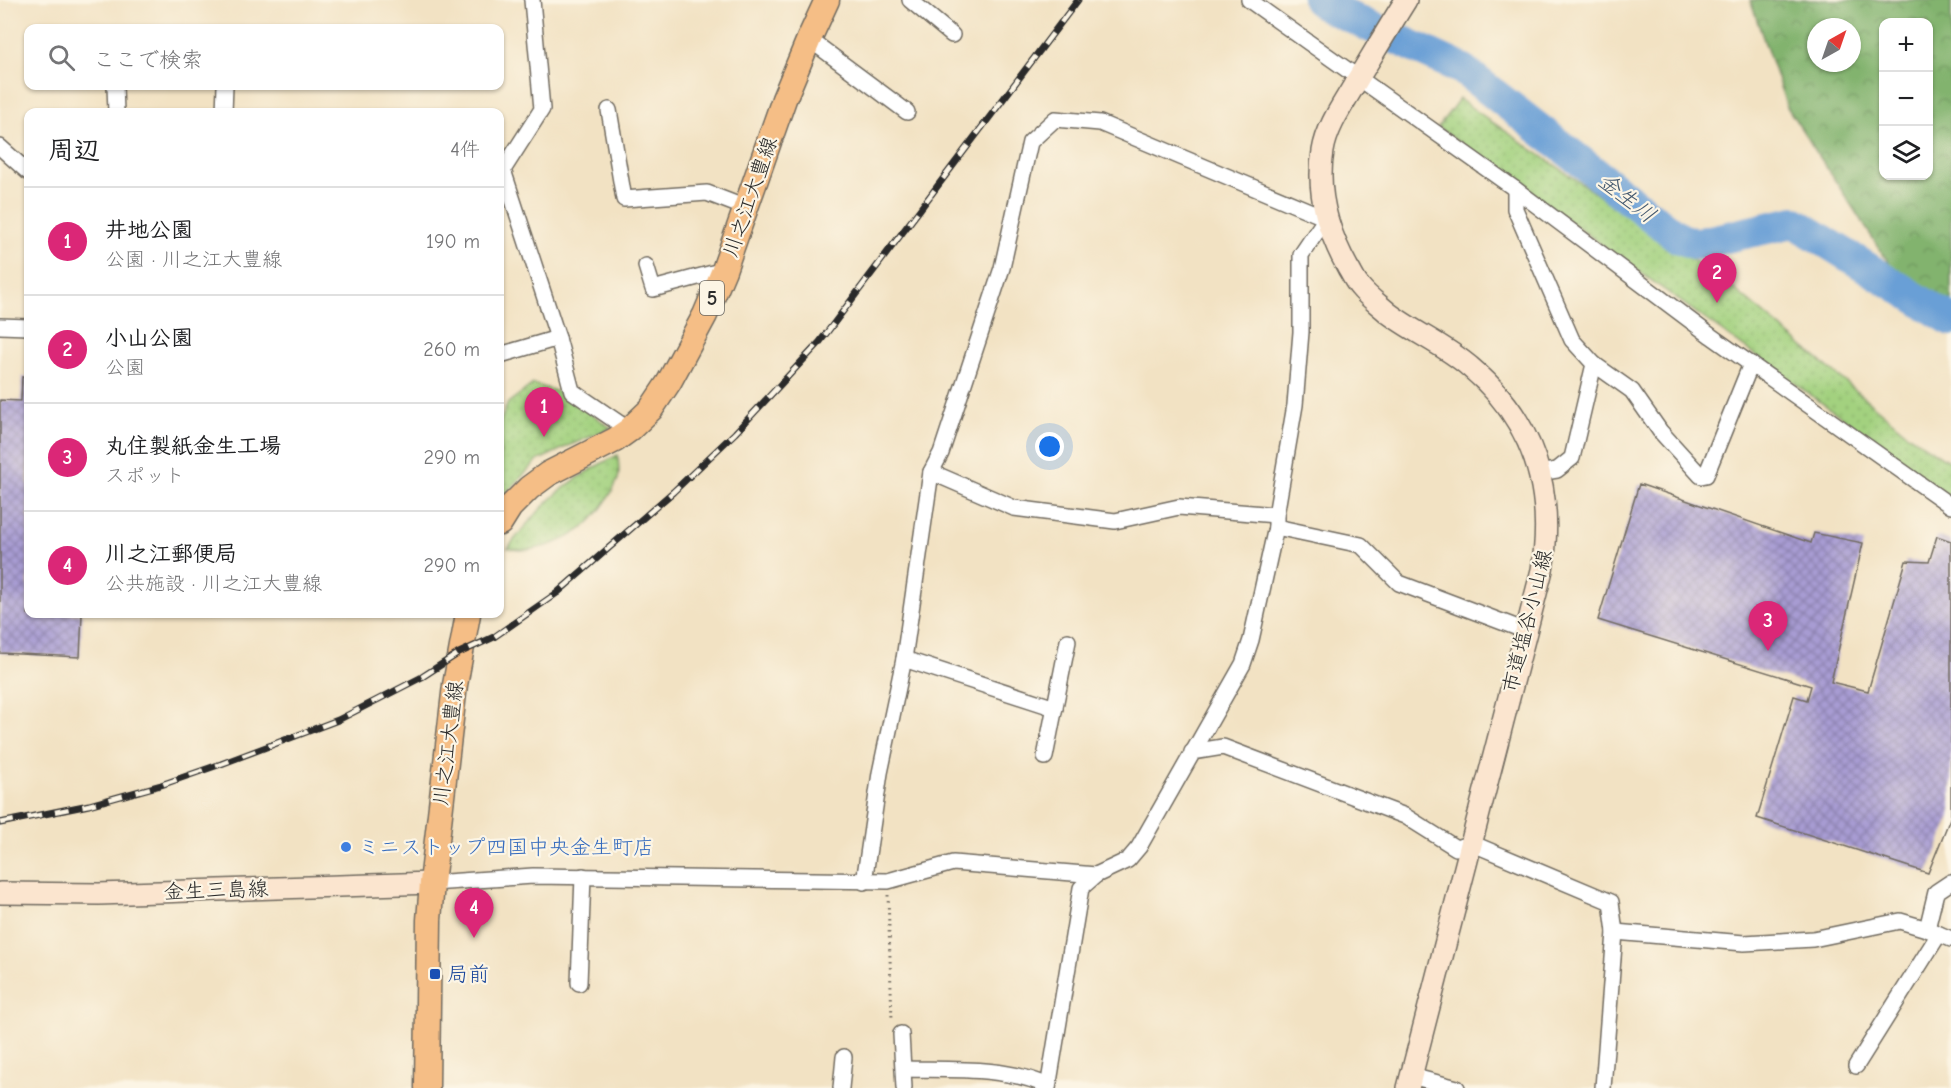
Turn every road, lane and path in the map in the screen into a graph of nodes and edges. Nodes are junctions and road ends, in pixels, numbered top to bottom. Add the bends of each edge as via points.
1 (532, 0) edge
2 (827, 0) edge
3 (910, 0) edge
4 (1249, 0) edge
5 (1406, 0) edge
6 (952, 35) dead end
7 (809, 39) junction
8 (1361, 73) junction
9 (115, 90) edge
10 (225, 90) edge
11 (116, 108) edge
12 (224, 108) edge
13 (609, 110) dead end
14 (907, 112) dead end
15 (0, 147) edge
16 (24, 168) edge
17 (504, 168) edge
18 (504, 173) edge
19 (1515, 189) junction
20 (746, 208) junction
21 (1326, 218) junction
22 (646, 266) dead end
23 (724, 270) junction
24 (0, 326) edge
25 (24, 327) edge
26 (558, 338) junction
27 (504, 355) edge
28 (1594, 364) junction
29 (1751, 364) junction
30 (629, 430) junction
31 (931, 471) junction
32 (1538, 473) junction
33 (1951, 506) edge
34 (504, 517) edge
35 (1276, 521) junction
36 (467, 618) edge
37 (1526, 631) junction
38 (1068, 641) dead end
39 (904, 659) junction
40 (1055, 708) junction
41 (1192, 752) junction
42 (1045, 756) dead end
43 (1471, 843) junction
44 (1096, 875) junction
45 (583, 876) junction
46 (888, 881) junction
47 (864, 882) junction
48 (1951, 882) edge
49 (432, 883) junction
50 (0, 893) edge
51 (1615, 932) junction
52 (1939, 934) edge
53 (579, 983) dead end
54 (901, 1034) joint
55 (844, 1058) dead end
56 (1856, 1066) dead end
57 (904, 1069) junction
58 (1410, 1082) edge
59 (1048, 1087) edge
60 (427, 1088) edge
61 (841, 1088) edge
62 (904, 1088) edge
63 (1458, 1088) edge
64 (1603, 1088) edge

1 - 17 street via 542,109
2 - 7 main road, 川之江大豊線 / 5
3 - 6 street
4 - 8 street
5 - 8 street, 市道塩谷小山線
7 - 14 street
7 - 20 main road, 川之江大豊線 / 5
8 - 19 street
8 - 21 street, 市道塩谷小山線 via 1337,114 1323,149 1321,185
9 - 11 street
10 - 12 street
13 - 20 street via 624,199 707,193
15 - 16 street
18 - 26 street
19 - 28 street via 1515,209 1572,340
19 - 29 street
20 - 23 main road, 川之江大豊線 / 5
21 - 31 street via 1100,123 1055,119 1030,142 1002,268 941,453
21 - 32 street, 市道塩谷小山線 via 1359,287 1387,312 1469,365 1497,393 1522,429
21 - 35 street via 1301,255 1301,332 1295,405
22 - 23 street via 653,289
23 - 30 main road, 川之江大豊線 / 5 via 669,382 651,409
24 - 25 street
26 - 27 street
26 - 30 street via 572,391
28 - 29 street via 1632,391 1660,431 1701,476 1706,475
28 - 32 street via 1572,458 1557,470
29 - 33 street
30 - 34 main road, 川之江大豊線 / 5 via 548,474 529,488
31 - 35 street via 1014,508 1115,521 1179,507
31 - 39 street
32 - 37 street, 市道塩谷小山線 via 1547,541
35 - 37 street via 1361,545 1399,583
35 - 41 street via 1243,664
36 - 49 main road, 川之江大豊線 via 455,685
37 - 43 street, 市道塩谷小山線
38 - 40 street
39 - 40 street
39 - 47 street via 880,773
40 - 42 street
41 - 43 street via 1223,747 1405,816 1456,848
41 - 44 street via 1139,847 1128,860
43 - 51 street via 1611,902
43 - 58 street, 市道塩谷小山線
44 - 46 street via 953,863
44 - 59 street via 1081,888 1079,896
45 - 47 street
45 - 49 street
45 - 53 street
46 - 47 street
46 - 54 path via 892,1024
48 - 52 street via 1936,892
49 - 50 street, 金生三島線 via 99,894
49 - 60 main road, 川之江大豊線
51 - 52 street via 1744,943 1813,939 1900,921
51 - 64 street
52 - 56 street
54 - 57 street
55 - 61 street
57 - 59 street via 991,1071 1036,1080
57 - 62 street
58 - 63 street

